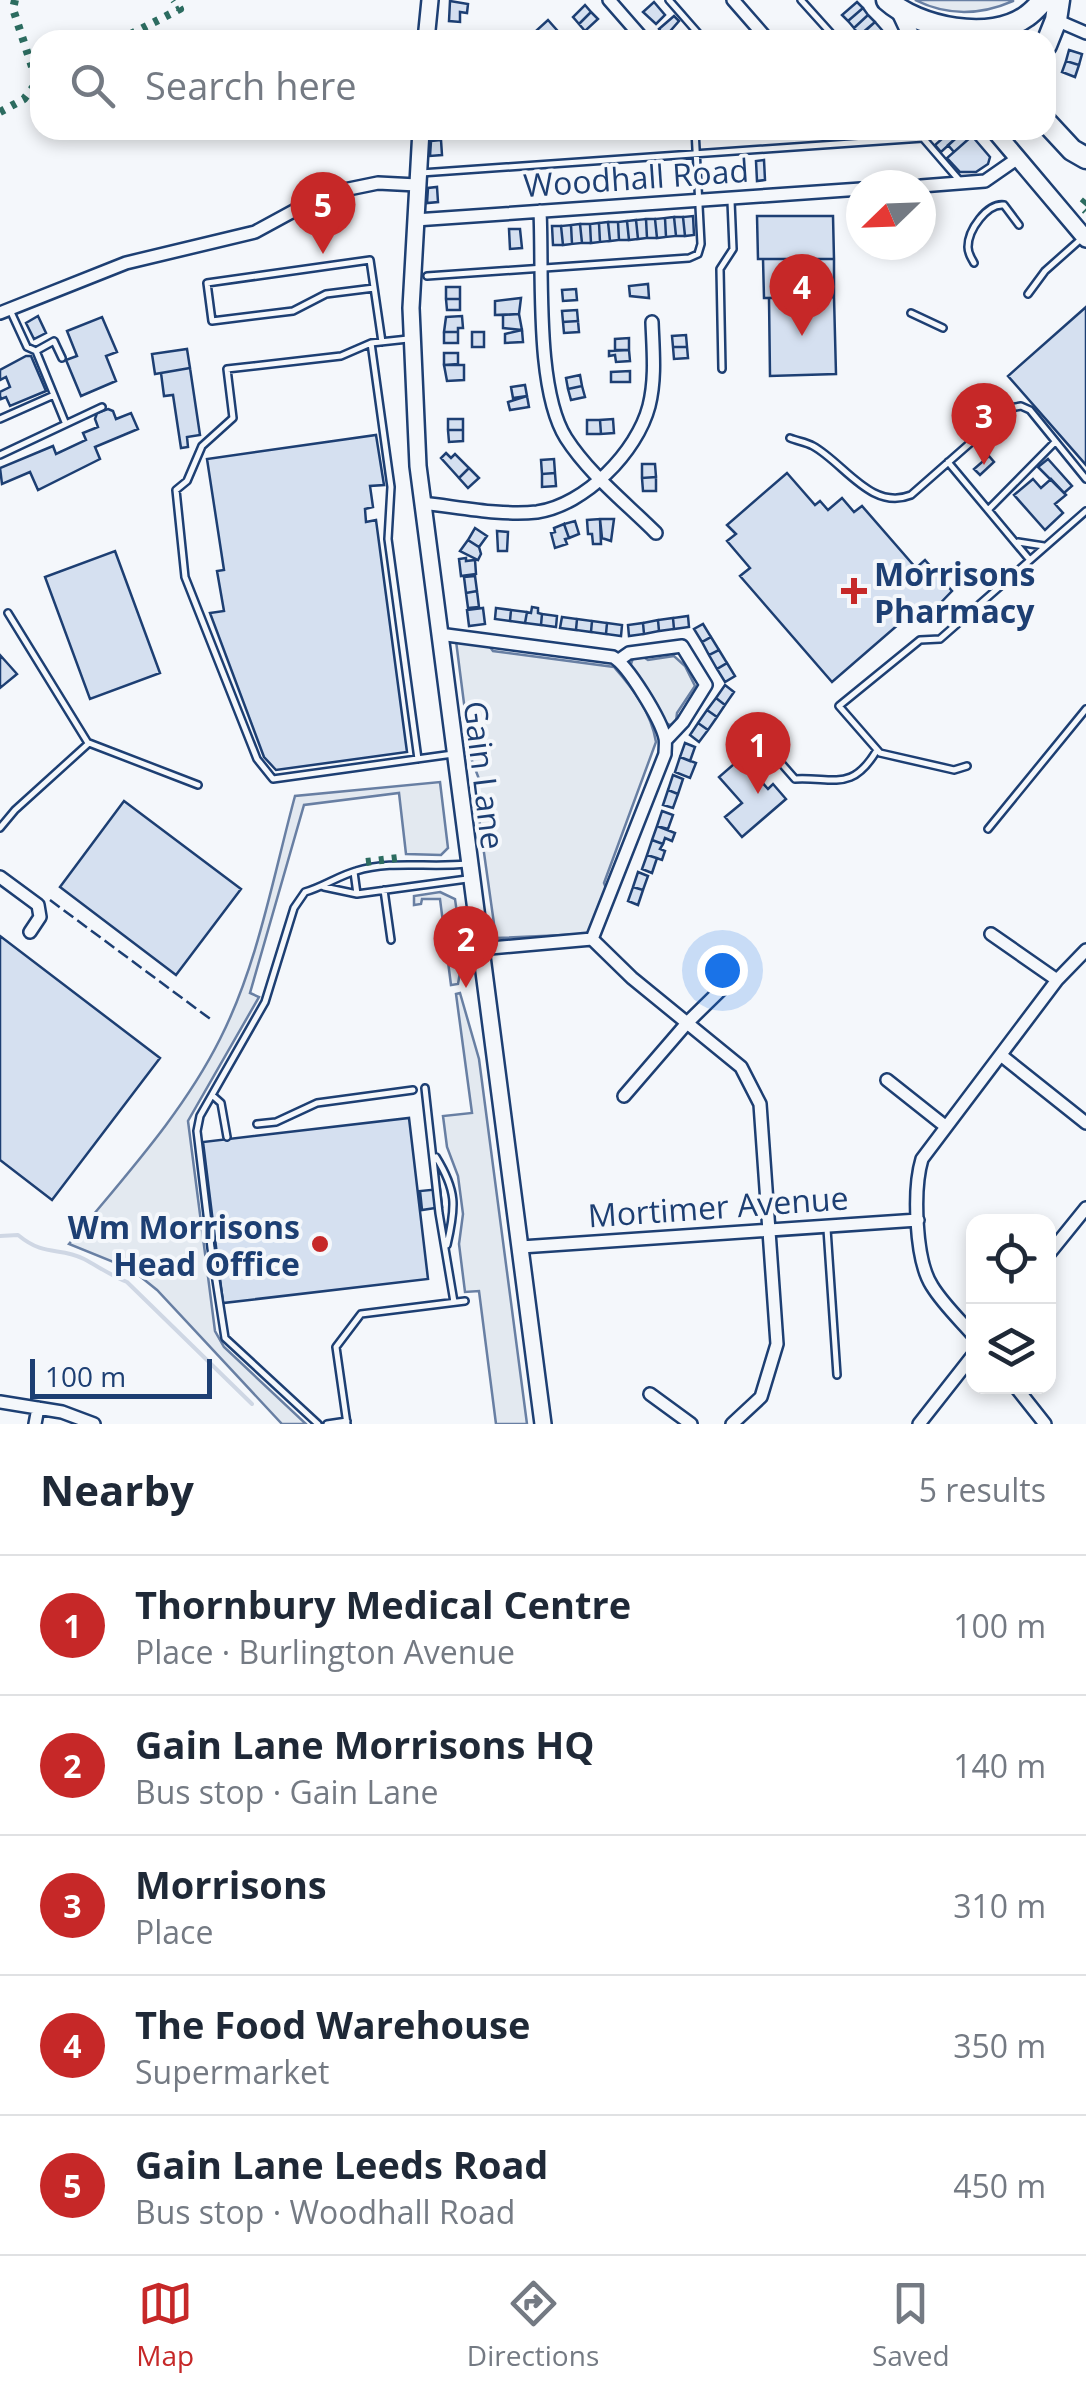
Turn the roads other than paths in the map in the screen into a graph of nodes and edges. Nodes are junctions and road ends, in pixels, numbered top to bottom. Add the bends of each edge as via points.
1 (430, 0) edge
2 (609, 0) edge
3 (670, 0) edge
4 (733, 0) edge
5 (802, 0) edge
6 (1044, 0) edge
7 (893, 5) edge
8 (1058, 10) edge
9 (427, 30) edge
10 (635, 30) edge
11 (696, 30) edge
12 (759, 30) edge
13 (828, 30) edge
14 (907, 30) edge
15 (964, 30) edge
16 (996, 30) edge
17 (1086, 33) edge
18 (1056, 133) edge
19 (420, 140) edge
20 (695, 140) edge
21 (895, 140) edge
22 (925, 140) edge
23 (1003, 140) edge
24 (696, 154) junction
25 (1018, 158) junction
26 (1086, 158) edge
27 (418, 179) junction
28 (962, 183) junction
29 (936, 185) edge
30 (846, 191) edge
31 (731, 198) junction
32 (699, 200) junction
33 (540, 211) junction
34 (415, 220) junction
35 (1019, 226) dead end
36 (1085, 238) edge
37 (974, 263) dead end
38 (542, 268) junction
39 (427, 276) dead end
40 (374, 288) junction
41 (1028, 294) dead end
42 (5, 311) edge
43 (911, 312) dead end
44 (652, 322) dead end
45 (942, 328) dead end
46 (411, 339) junction
47 (382, 342) junction
48 (371, 343) junction
49 (36, 350) junction
50 (62, 358) dead end
51 (722, 369) dead end
52 (54, 395) junction
53 (102, 406) dead end
54 (0, 419) edge
55 (65, 422) junction
56 (790, 438) dead end
57 (1055, 442) junction
58 (0, 456) edge
59 (948, 462) junction
60 (601, 478) junction
61 (1086, 479) edge
62 (422, 503) junction
63 (988, 510) junction
64 (1086, 511) edge
65 (656, 533) dead end
66 (1014, 542) junction
67 (1044, 546) junction
68 (1029, 559) junction
69 (8, 614) dead end
70 (440, 634) junction
71 (619, 660) junction
72 (1084, 711) edge
73 (753, 731) dead end
74 (666, 740) junction
75 (89, 743) junction
76 (877, 750) junction
77 (454, 754) junction
78 (418, 759) junction
79 (967, 766) dead end
80 (198, 785) dead end
81 (0, 828) edge
82 (988, 829) dead end
83 (354, 871) junction
84 (469, 871) junction
85 (0, 877) edge
86 (323, 887) junction
87 (384, 890) junction
88 (357, 894) junction
89 (30, 932) dead end
90 (991, 934) dead end
91 (592, 938) junction
92 (391, 940) dead end
93 (479, 949) junction
94 (1086, 950) edge
95 (738, 972) dead end
96 (1057, 980) junction
97 (688, 1023) junction
98 (1002, 1056) junction
99 (887, 1080) dead end
100 (425, 1088) dead end
101 (413, 1090) dead end
102 (212, 1096) junction
103 (624, 1096) dead end
104 (1086, 1123) edge
105 (258, 1124) dead end
106 (945, 1126) junction
107 (226, 1137) dead end
108 (434, 1154) junction
109 (1086, 1208) edge
110 (918, 1220) junction
111 (827, 1226) junction
112 (767, 1230) junction
113 (446, 1246) junction
114 (1056, 1246) edge
115 (521, 1247) junction
116 (465, 1301) dead end
117 (454, 1302) junction
118 (966, 1327) edge
119 (966, 1364) edge
120 (837, 1375) dead end
121 (650, 1394) dead end
122 (1021, 1394) edge
123 (0, 1402) edge
124 (38, 1408) junction
125 (347, 1422) edge
126 (35, 1424) edge
127 (94, 1424) edge
128 (318, 1424) edge
129 (327, 1424) edge
130 (543, 1424) edge
131 (691, 1424) edge
132 (732, 1424) edge
133 (919, 1424) edge
134 (1045, 1424) edge

1 - 9 street
2 - 10 street
3 - 11 lane
4 - 12 street
5 - 13 lane
6 - 16 highway via 1026,18
7 - 14 street
7 - 15 highway via 930,24
8 - 17 street
18 - 26 highway
19 - 27 street, Gain Lane
20 - 24 lane
21 - 24 lane
22 - 28 lane
23 - 25 street
24 - 27 lane
24 - 32 lane
25 - 28 street via 990,179
25 - 36 street
27 - 34 street, Gain Lane
27 - 42 street via 339,191 255,232 126,264
28 - 29 street
30 - 31 street, Woodhall Road
31 - 32 street, Woodhall Road
31 - 51 lane via 733,249 720,269
32 - 33 street, Woodhall Road
32 - 38 lane via 701,244 689,258
33 - 34 street, Woodhall Road
33 - 38 street
34 - 46 street, Gain Lane
35 - 37 lane via 1004,205 987,208 968,242
36 - 41 lane
38 - 39 lane
38 - 60 street via 550,400 567,439
40 - 40 lane via 370,260 206,282 212,322 293,311 326,294
40 - 47 lane
42 - 49 lane via 27,347
43 - 45 lane
44 - 60 street via 648,408 640,430
46 - 47 lane
46 - 62 street, Gain Lane
47 - 48 lane
48 - 78 lane via 392,487 388,539
48 - 78 lane via 340,356 227,369 233,418 202,446 176,490 185,577 257,759 273,779
49 - 50 lane via 54,341
49 - 52 lane
52 - 54 lane
52 - 55 lane
53 - 55 lane
55 - 58 lane
56 - 59 lane via 814,446 884,498 911,495
57 - 59 lane via 1030,410 1010,408
57 - 61 lane
57 - 63 lane
59 - 63 lane
60 - 62 street via 542,511
60 - 65 street
62 - 70 street, Gain Lane
63 - 66 lane
64 - 67 lane
66 - 67 lane
66 - 68 lane
67 - 68 lane
68 - 76 lane via 940,639 920,640 839,706
69 - 75 lane
70 - 71 street
70 - 77 street, Gain Lane
71 - 74 street
71 - 74 street via 682,646 698,672 706,686
72 - 82 lane
73 - 76 lane via 795,780 844,782
74 - 91 street
75 - 80 lane
75 - 81 lane
76 - 79 lane via 954,770
77 - 78 lane
77 - 84 street, Gain Lane
83 - 84 lane via 400,863
83 - 86 lane
83 - 88 lane
84 - 87 lane
84 - 93 street, Gain Lane
85 - 89 street via 38,904 40,917
86 - 88 lane
86 - 102 lane via 305,892 297,903 265,1002
87 - 88 lane
87 - 92 lane
90 - 96 street
91 - 93 street
91 - 97 street
93 - 115 street, Gain Lane
94 - 96 street
95 - 97 street
96 - 98 street
97 - 103 street
97 - 112 street via 741,1067 760,1104
98 - 104 street
98 - 106 street
99 - 106 street
100 - 108 lane
101 - 105 lane via 318,1102
102 - 107 lane via 221,1104
102 - 128 lane via 197,1131 223,1331
106 - 110 street via 917,1175
108 - 113 lane
108 - 113 lane via 451,1181 455,1212
109 - 114 street
110 - 111 street, Mortimer Avenue
110 - 118 street via 930,1285
111 - 112 street, Mortimer Avenue
111 - 120 lane
112 - 115 street, Mortimer Avenue
112 - 132 street via 777,1344 761,1396
113 - 117 lane
115 - 130 street, Gain Lane
116 - 117 lane
117 - 125 lane via 361,1314 336,1348
119 - 133 street
121 - 131 street
122 - 134 street
123 - 124 street
124 - 126 street
124 - 127 street
125 - 129 lane

